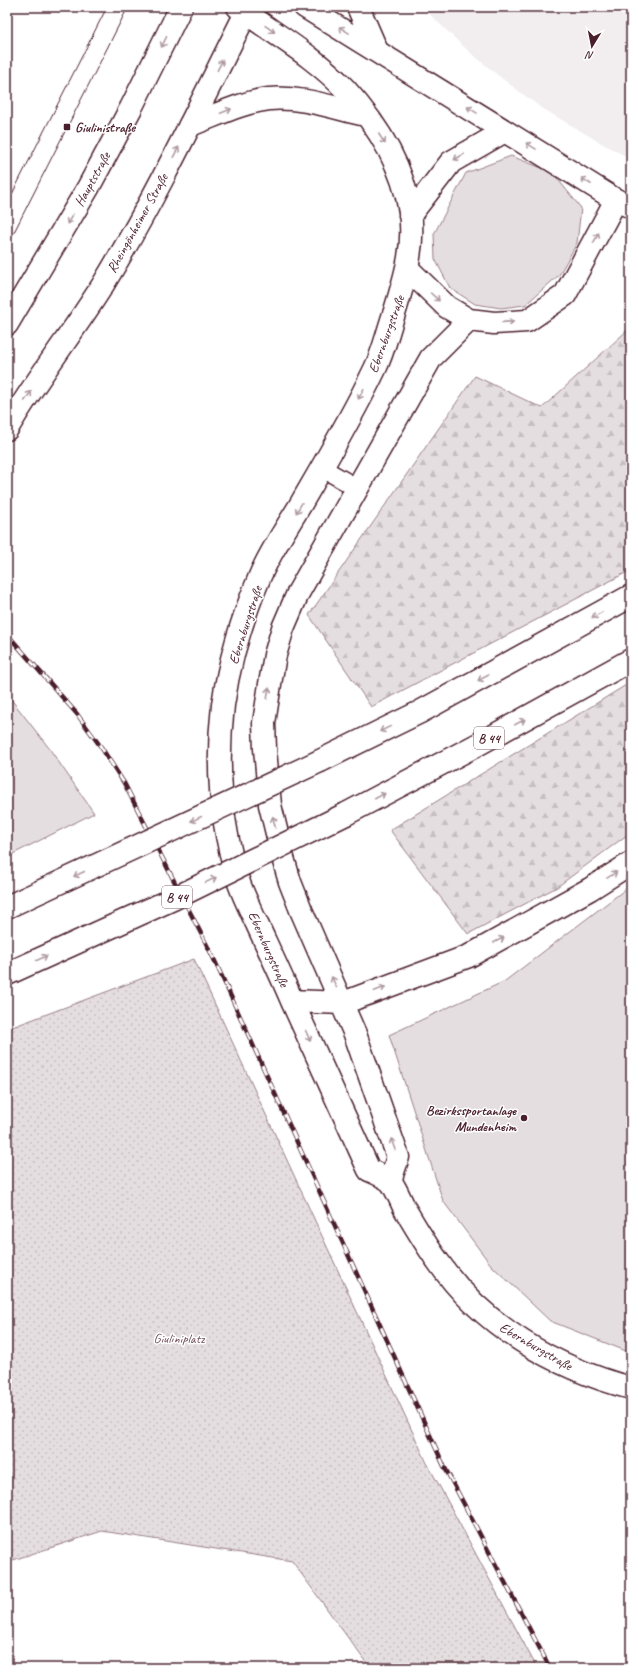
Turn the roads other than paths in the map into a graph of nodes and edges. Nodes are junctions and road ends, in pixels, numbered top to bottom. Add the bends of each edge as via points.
1 (181, 7) edge
2 (305, 7) edge
3 (358, 7) edge
4 (244, 9) edge
5 (377, 50) junction
6 (366, 115) junction
7 (190, 125) junction
8 (505, 131) junction
9 (624, 204) edge
10 (410, 214) junction
11 (408, 269) junction
12 (469, 320) junction
13 (7, 324) edge
14 (9, 421) edge
15 (322, 468) junction
16 (357, 488) junction
17 (631, 596) edge
18 (631, 660) edge
19 (631, 863) edge
20 (7, 907) edge
21 (7, 974) edge
22 (292, 1001) junction
23 (343, 1003) junction
24 (390, 1181) junction
25 (631, 1388) edge

1 -> 13 main road, Hauptstraße via 88,188
5 -> 2 main road
3 - 5 main road
4 -> 6 main road, Ebernburgstraße via 326,71
7 -> 4 main road, Rheingönheimer Straße
8 -> 5 main road
7 -> 6 main road via 242,105 268,99 307,101
6 -> 10 main road, Ebernburgstraße via 390,151 406,194
14 -> 7 main road, Rheingönheimer Straße via 103,284
9 -> 8 main road
8 -> 10 main road via 452,162
12 -> 9 main road, Ebernburgstraße via 494,323 527,321 565,295
10 - 11 main road, Ebernburgstraße
11 -> 12 main road, Ebernburgstraße via 447,307
11 -> 15 main road, Ebernburgstraße via 376,367
12 - 16 main road via 431,358
15 - 16 lane
15 -> 22 main road, Ebernburgstraße via 261,574 250,602 229,675 220,747 223,806 230,852 240,886
23 -> 16 main road via 301,910 283,858 270,805 264,723 275,655 298,592
17 -> 20 main road, bridge via 420,712
21 -> 18 main road, B 44, bridge via 175,898 346,814
23 -> 19 main road via 469,956 584,893
22 - 23 main road, Ebernburgstraße
22 -> 24 main road, Ebernburgstraße via 369,1170
24 -> 23 main road via 398,1157
24 - 25 main road, Ebernburgstraße via 437,1262 454,1283 497,1324 553,1359 583,1373

